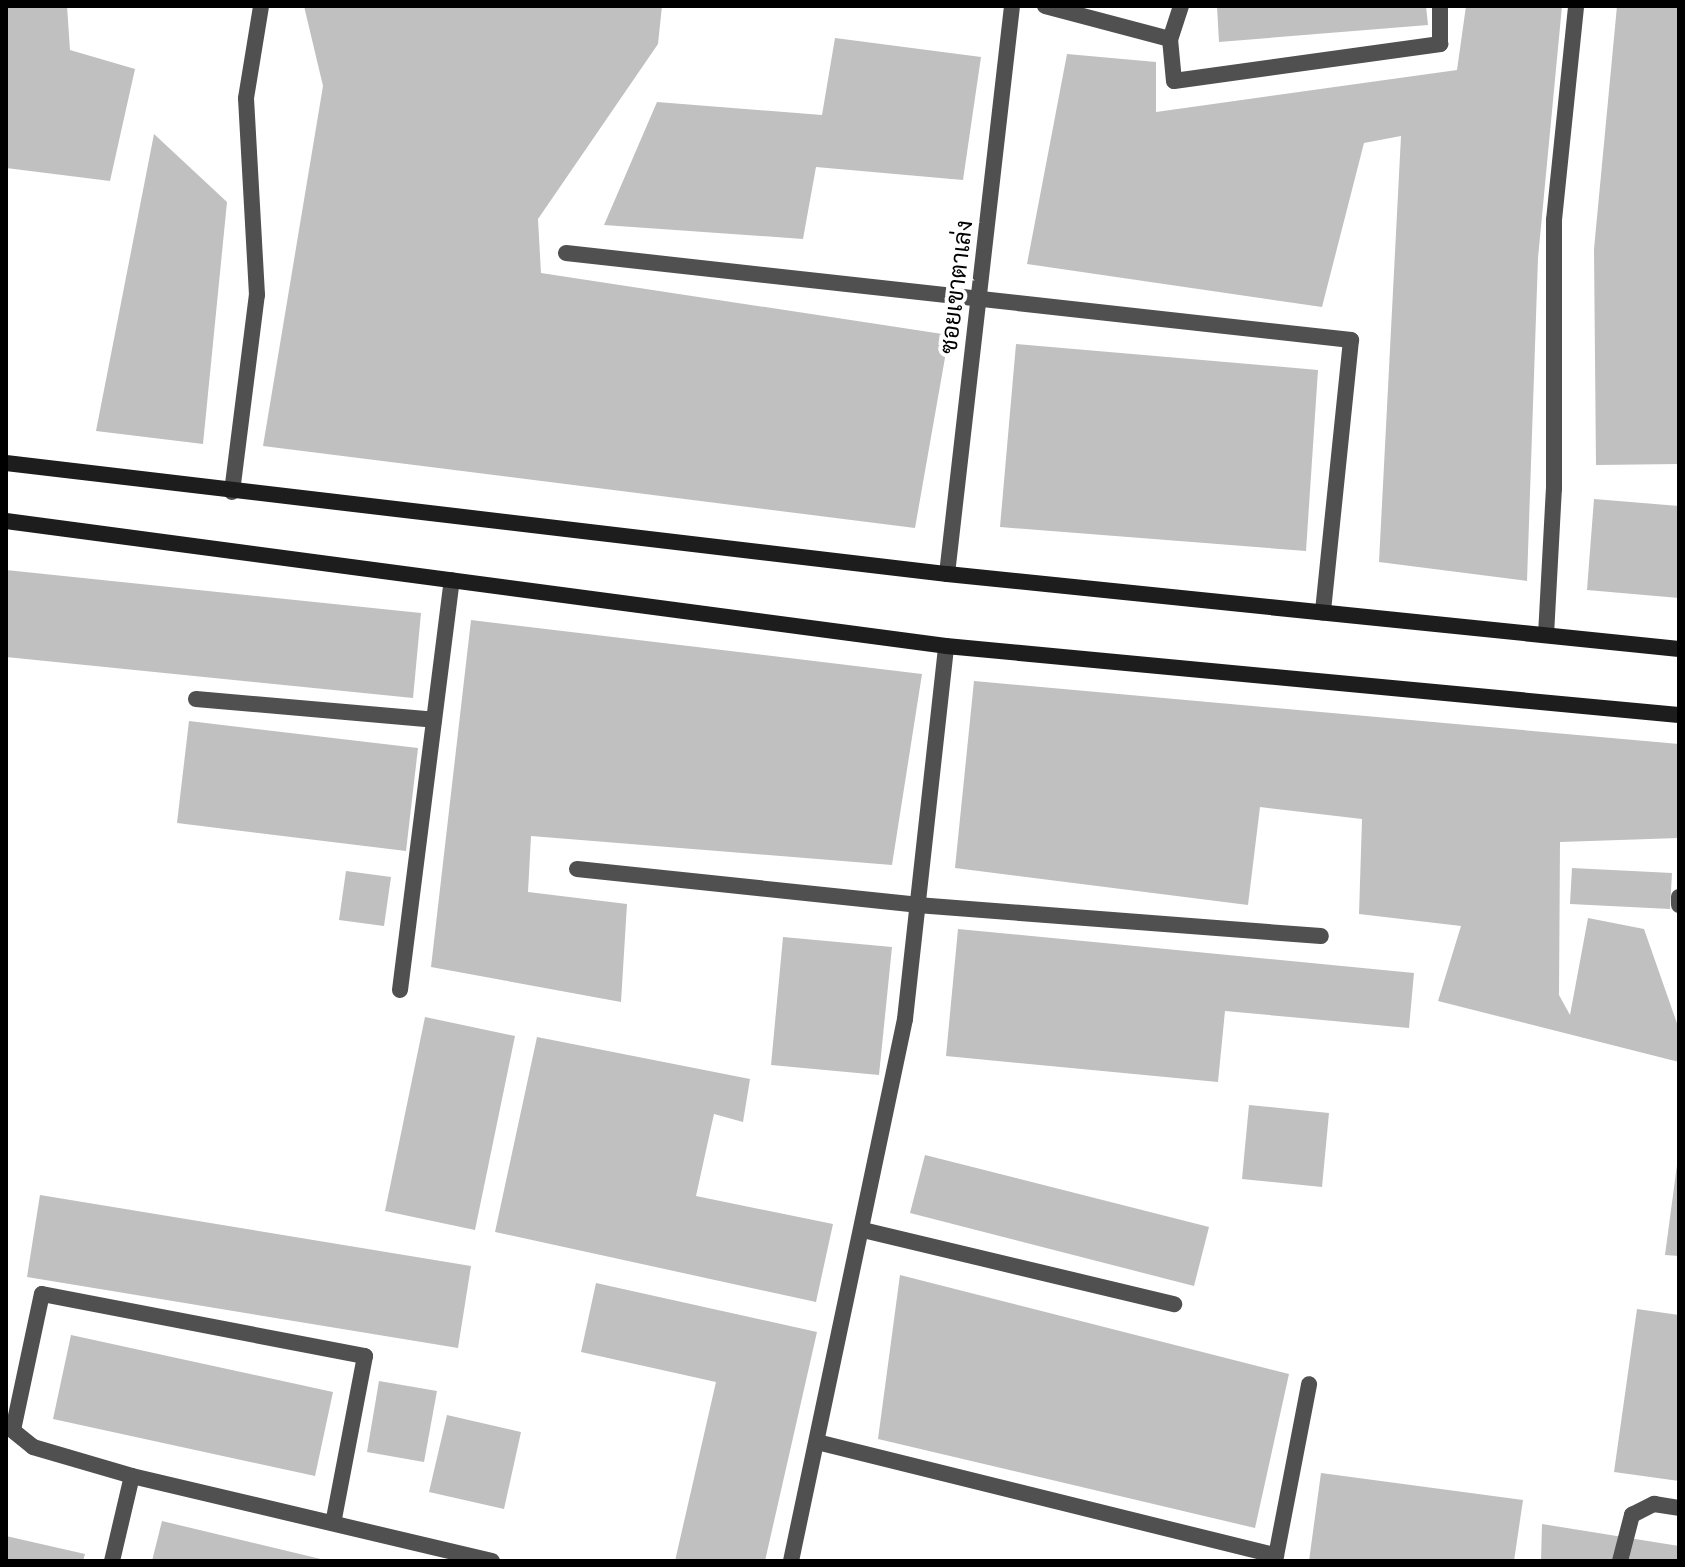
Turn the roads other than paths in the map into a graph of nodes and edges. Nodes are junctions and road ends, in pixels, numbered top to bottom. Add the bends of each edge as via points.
1 (261, 6) edge
2 (1012, 6) edge
3 (1045, 6) edge
4 (1181, 6) edge
5 (1440, 6) edge
6 (1576, 6) edge
7 (1170, 39) junction
8 (566, 253) dead end
9 (978, 300) junction
10 (6, 463) edge
11 (232, 492) junction
12 (6, 521) edge
13 (947, 574) junction
14 (452, 580) junction
15 (1323, 613) junction
16 (1546, 635) junction
17 (946, 646) junction
18 (1679, 649) edge
19 (196, 699) dead end
20 (1679, 715) edge
21 (434, 720) junction
22 (577, 869) dead end
23 (1679, 897) edge
24 (917, 905) junction
25 (1679, 905) edge
26 (1321, 936) dead end
27 (400, 990) dead end
28 (863, 1230) junction
29 (1174, 1304) dead end
30 (1309, 1384) dead end
31 (9, 1427) edge
32 (817, 1442) junction
33 (132, 1476) junction
34 (1679, 1508) edge
35 (333, 1523) junction
36 (112, 1561) edge
37 (492, 1561) edge
38 (791, 1561) edge
39 (1620, 1561) edge

1 - 11 street via 246,98 257,295
2 - 9 street, ซอยเขาตาเล่ง
3 - 7 street
4 - 7 street
5 - 7 street via 1440,44 1174,81
6 - 16 street via 1554,220 1554,489
8 - 9 street
9 - 13 street, ซอยเขาตาเล่ง
9 - 15 street via 1351,340
10 - 11 main road
11 - 13 main road
12 - 14 main road
13 - 15 main road
14 - 17 main road
14 - 21 street
15 - 16 main road
16 - 18 main road
17 - 20 main road
17 - 24 street
19 - 21 street
21 - 27 street
22 - 24 street
23 - 25 street
24 - 26 street
24 - 28 street via 905,1019
28 - 29 street
28 - 32 street
30 - 32 street via 1276,1556
31 - 33 street via 33,1447
31 - 35 street via 42,1294 365,1356
32 - 38 street
33 - 35 street
33 - 36 street
34 - 39 street via 1654,1504 1632,1515
35 - 37 street

